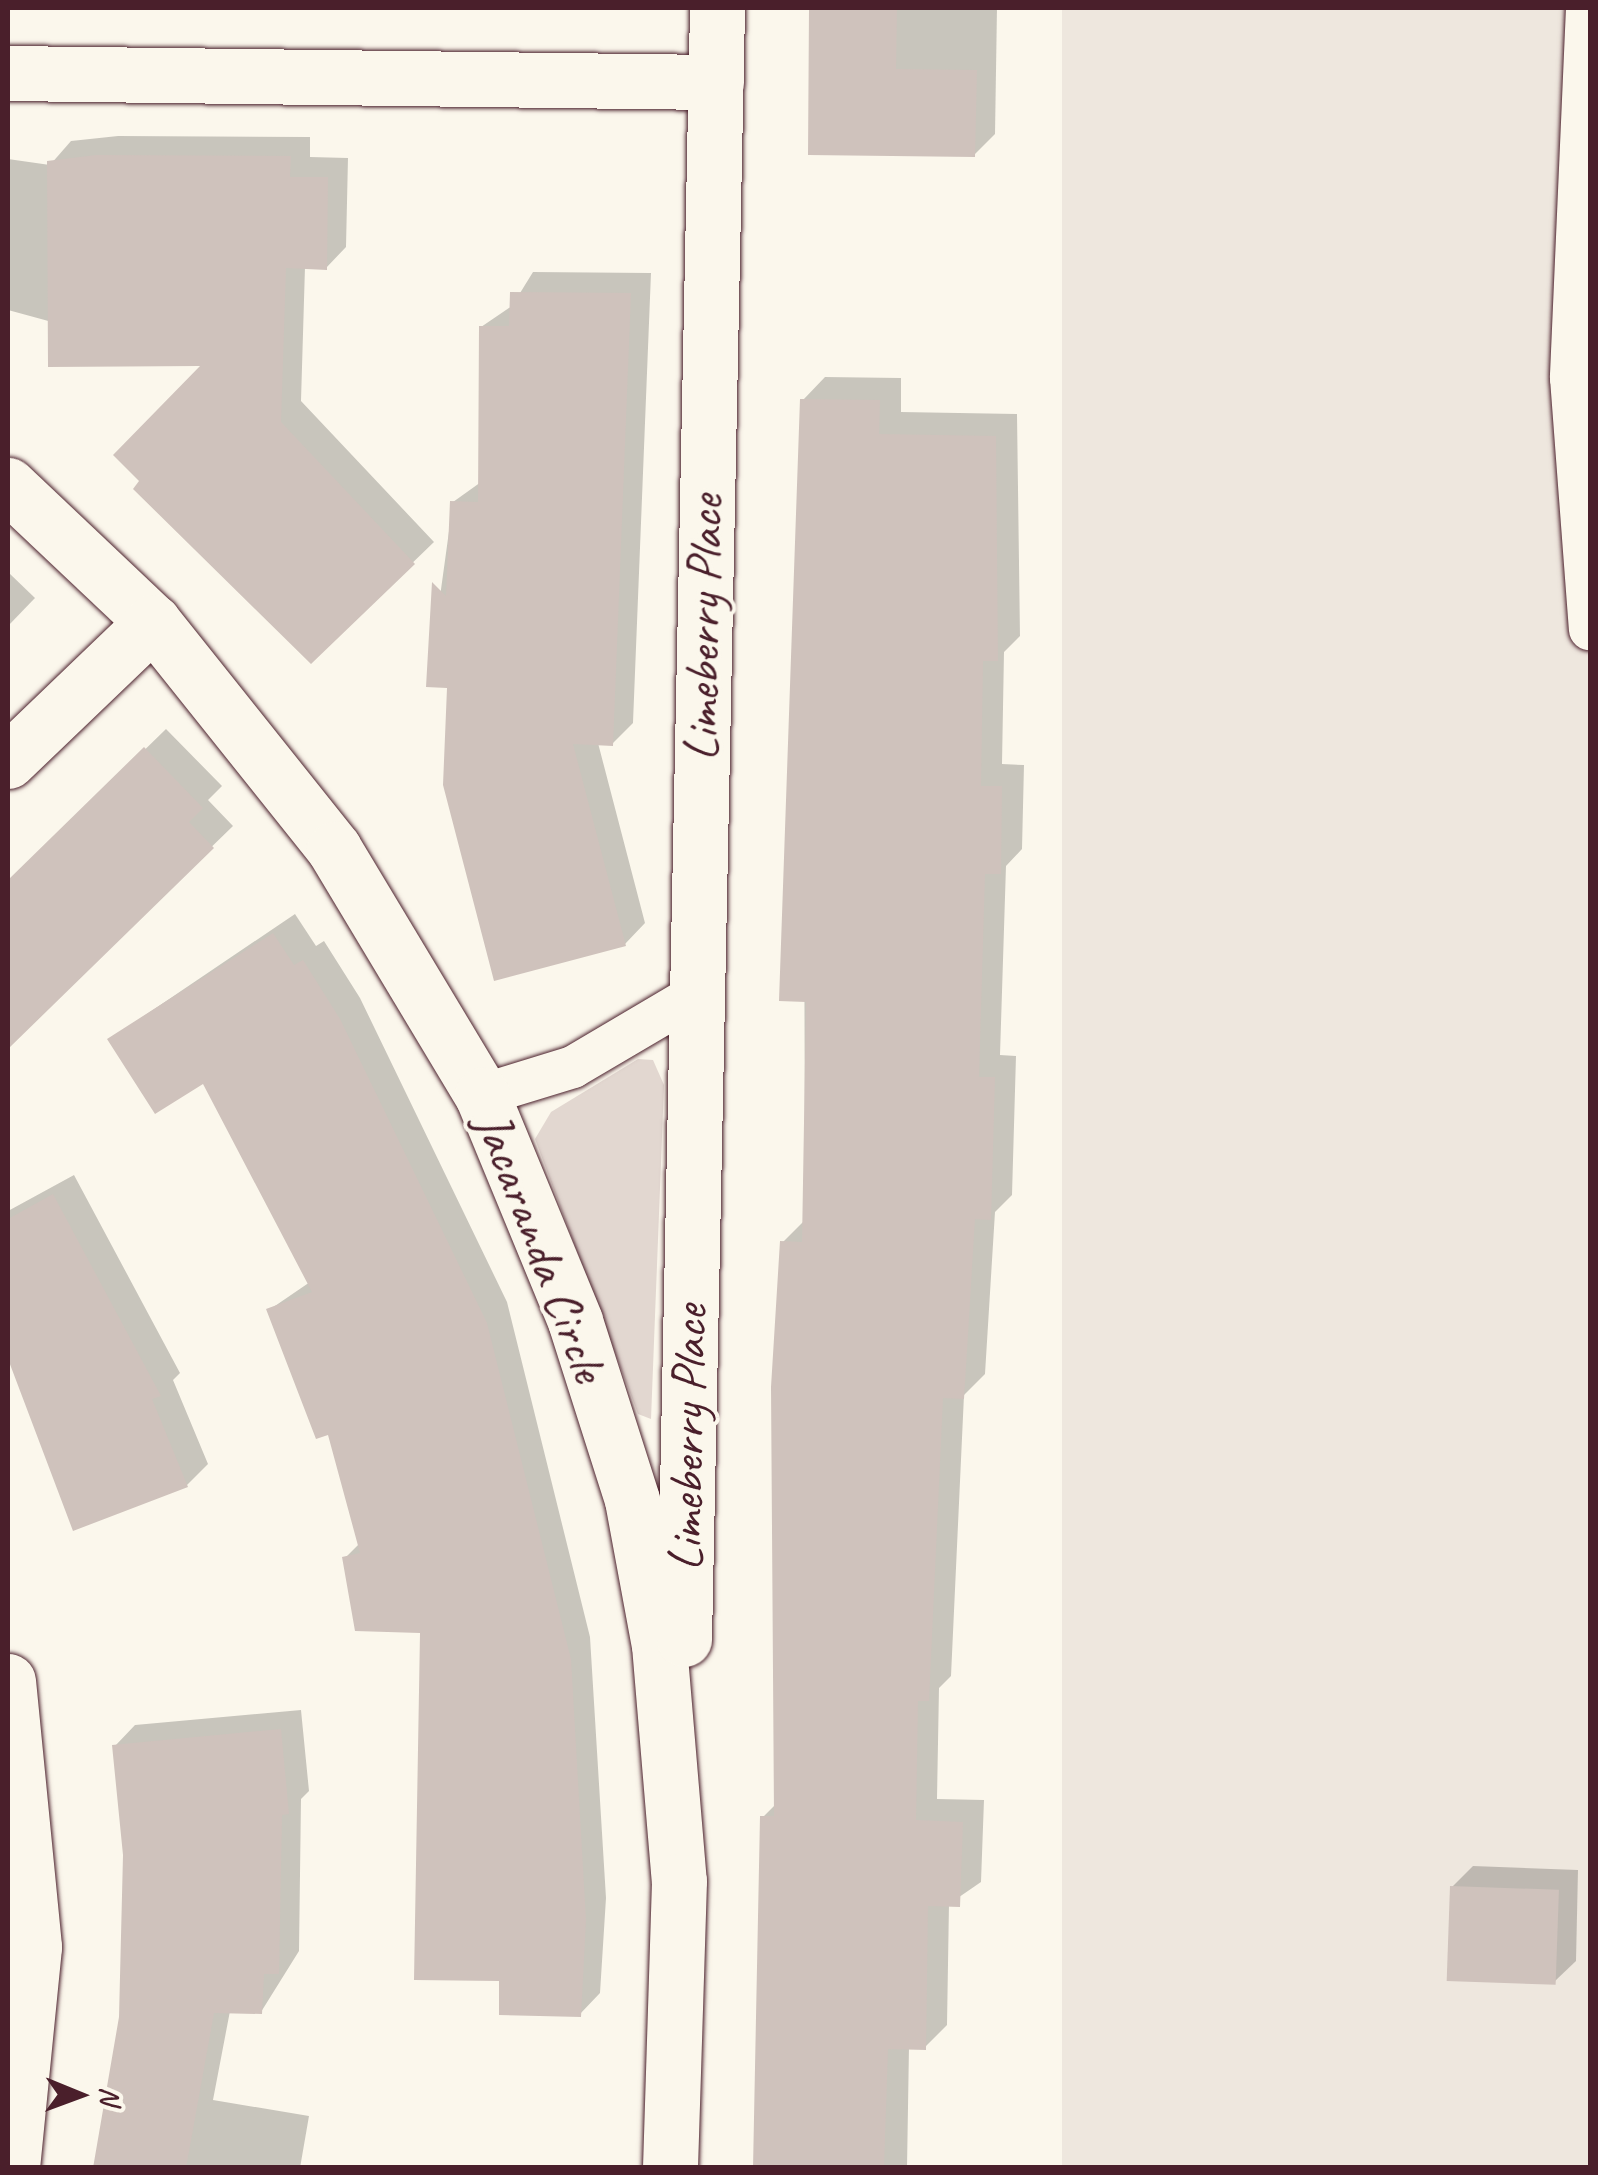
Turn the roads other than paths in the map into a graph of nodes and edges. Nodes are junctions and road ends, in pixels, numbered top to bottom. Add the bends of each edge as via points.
1 (717, 8) edge
2 (1587, 8) edge
3 (8, 73) edge
4 (716, 82) junction
5 (1581, 378) edge
6 (8, 485) edge
7 (153, 622) junction
8 (1590, 629) edge
9 (8, 761) edge
10 (695, 995) junction
11 (482, 1095) junction
12 (8, 1682) edge
13 (679, 1881) junction
14 (12, 2168) edge
15 (670, 2168) edge

1 - 4 street, Limeberry Place
2 - 5 lane
3 - 4 street
4 - 10 street, Limeberry Place
5 - 8 lane
6 - 7 street, Jacaranda Circle
7 - 9 street
7 - 11 street, Jacaranda Circle via 334,849
10 - 11 lane via 573,1068
10 - 13 street, Limeberry Place
11 - 13 street, Jacaranda Circle via 575,1321 632,1500 660,1646
12 - 14 street via 34,1947
13 - 15 street, Jacaranda Circle

